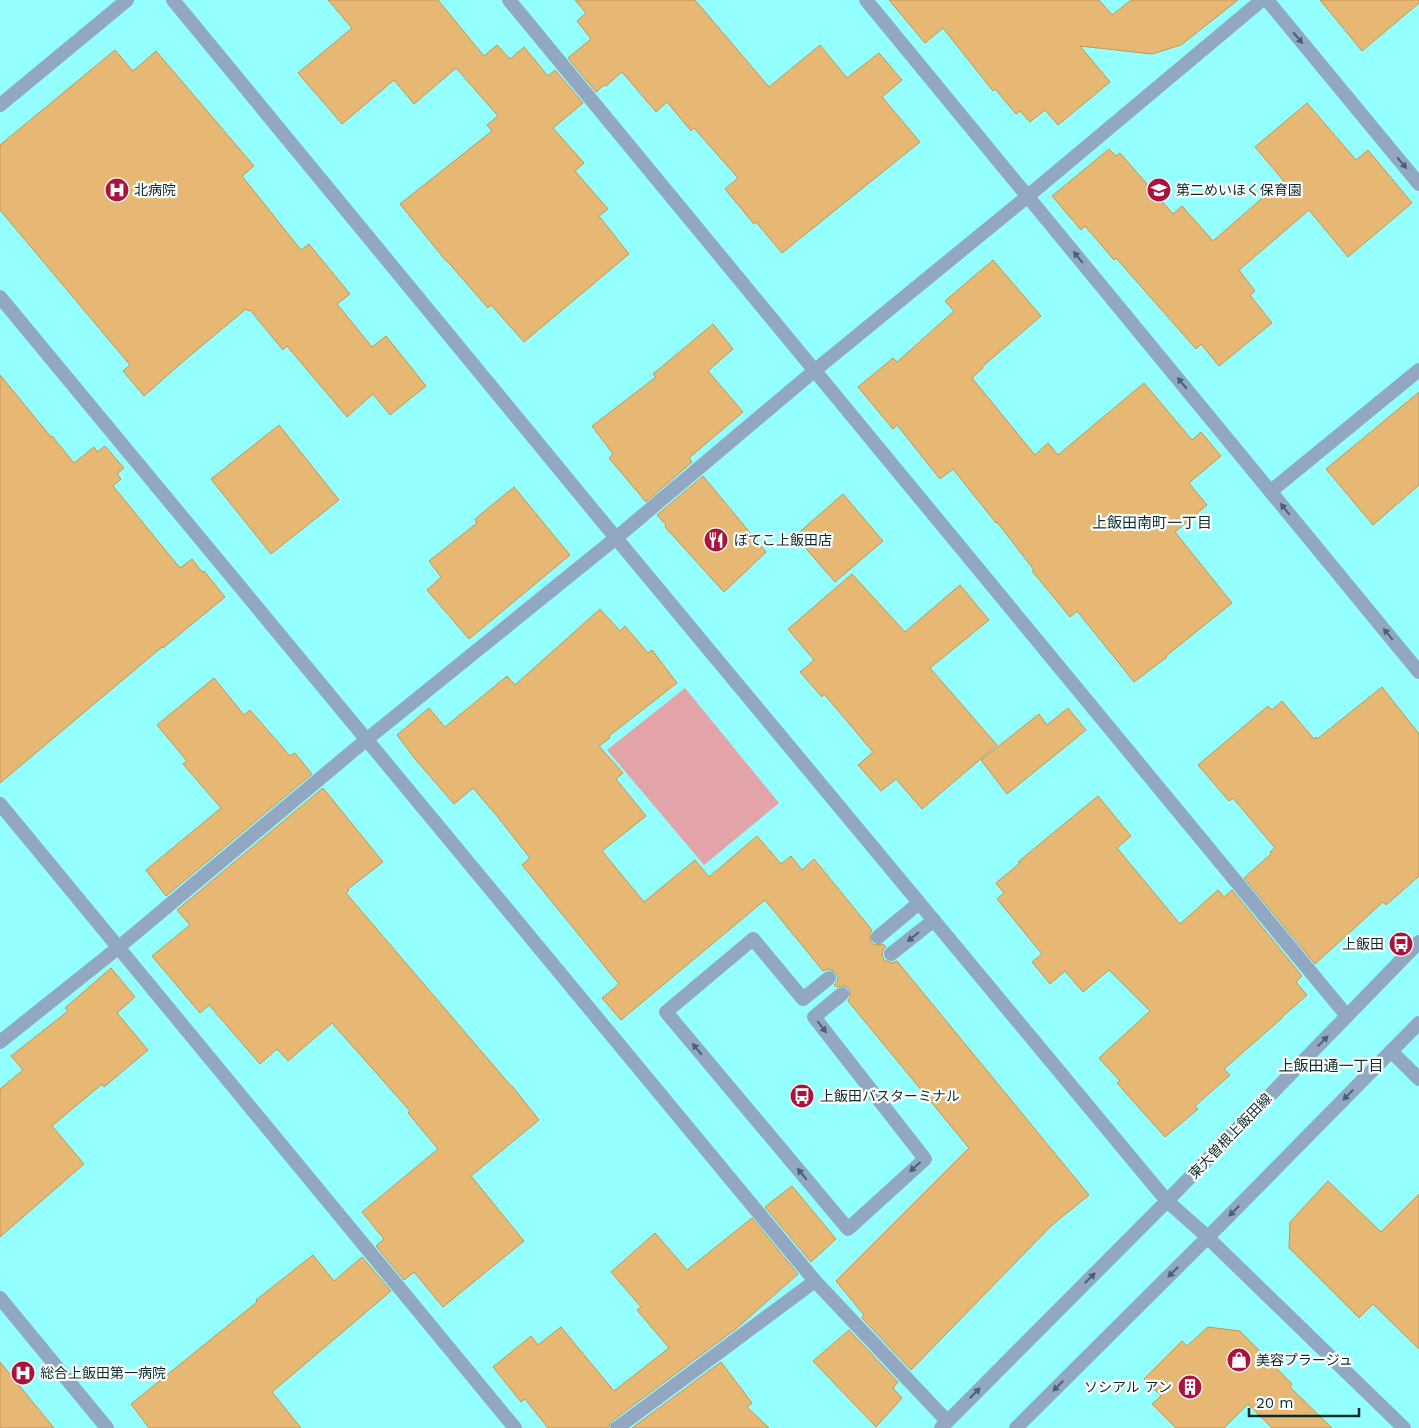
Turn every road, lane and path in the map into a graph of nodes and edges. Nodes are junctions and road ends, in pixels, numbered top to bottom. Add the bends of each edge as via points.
1 (127, 0) edge
2 (173, 0) edge
3 (509, 0) edge
4 (866, 0) edge
5 (1262, 0) edge
6 (1267, 0) edge
7 (0, 105) edge
8 (1419, 184) edge
9 (1028, 196) junction
10 (0, 297) edge
11 (1419, 370) edge
12 (814, 371) junction
13 (1271, 492) junction
14 (616, 538) junction
15 (1419, 672) edge
16 (366, 740) junction
17 (0, 804) edge
18 (919, 903) junction
19 (934, 920) junction
20 (878, 937) dead end
21 (1419, 942) edge
22 (118, 947) junction
23 (891, 954) dead end
24 (829, 978) dead end
25 (842, 994) dead end
26 (1346, 1016) junction
27 (1419, 1023) edge
28 (0, 1042) edge
29 (1391, 1052) junction
30 (1419, 1079) edge
31 (1167, 1201) junction
32 (1208, 1238) junction
33 (815, 1281) junction
34 (0, 1298) edge
35 (944, 1425) edge
36 (512, 1427) edge
37 (107, 1428) edge
38 (617, 1428) edge
39 (1016, 1428) edge
40 (1404, 1428) edge

1 - 7 street
2 - 14 street
3 - 12 street
4 - 9 street
5 - 9 street
6 -> 8 street
9 - 12 street
13 -> 9 street
10 - 16 street
11 - 13 street
12 - 14 street
12 - 26 street
15 -> 13 street
14 - 16 street
14 - 18 street
16 - 22 street
16 - 33 street
17 - 22 street
18 - 19 street
18 - 20 street
19 -> 23 street
19 - 31 street
21 - 26 street, 東大曽根上飯田線
22 - 28 street
22 - 36 street
25 -> 24 street via 814,1017 925,1159 848,1228 666,1012 754,939 803,999
31 -> 26 street, 東大曽根上飯田線
27 - 29 street
29 - 30 street
29 -> 32 street
31 - 32 street
35 -> 31 street, 東大曽根上飯田線
32 -> 39 street
32 - 40 street
33 - 35 street
33 - 38 street
34 - 37 street

